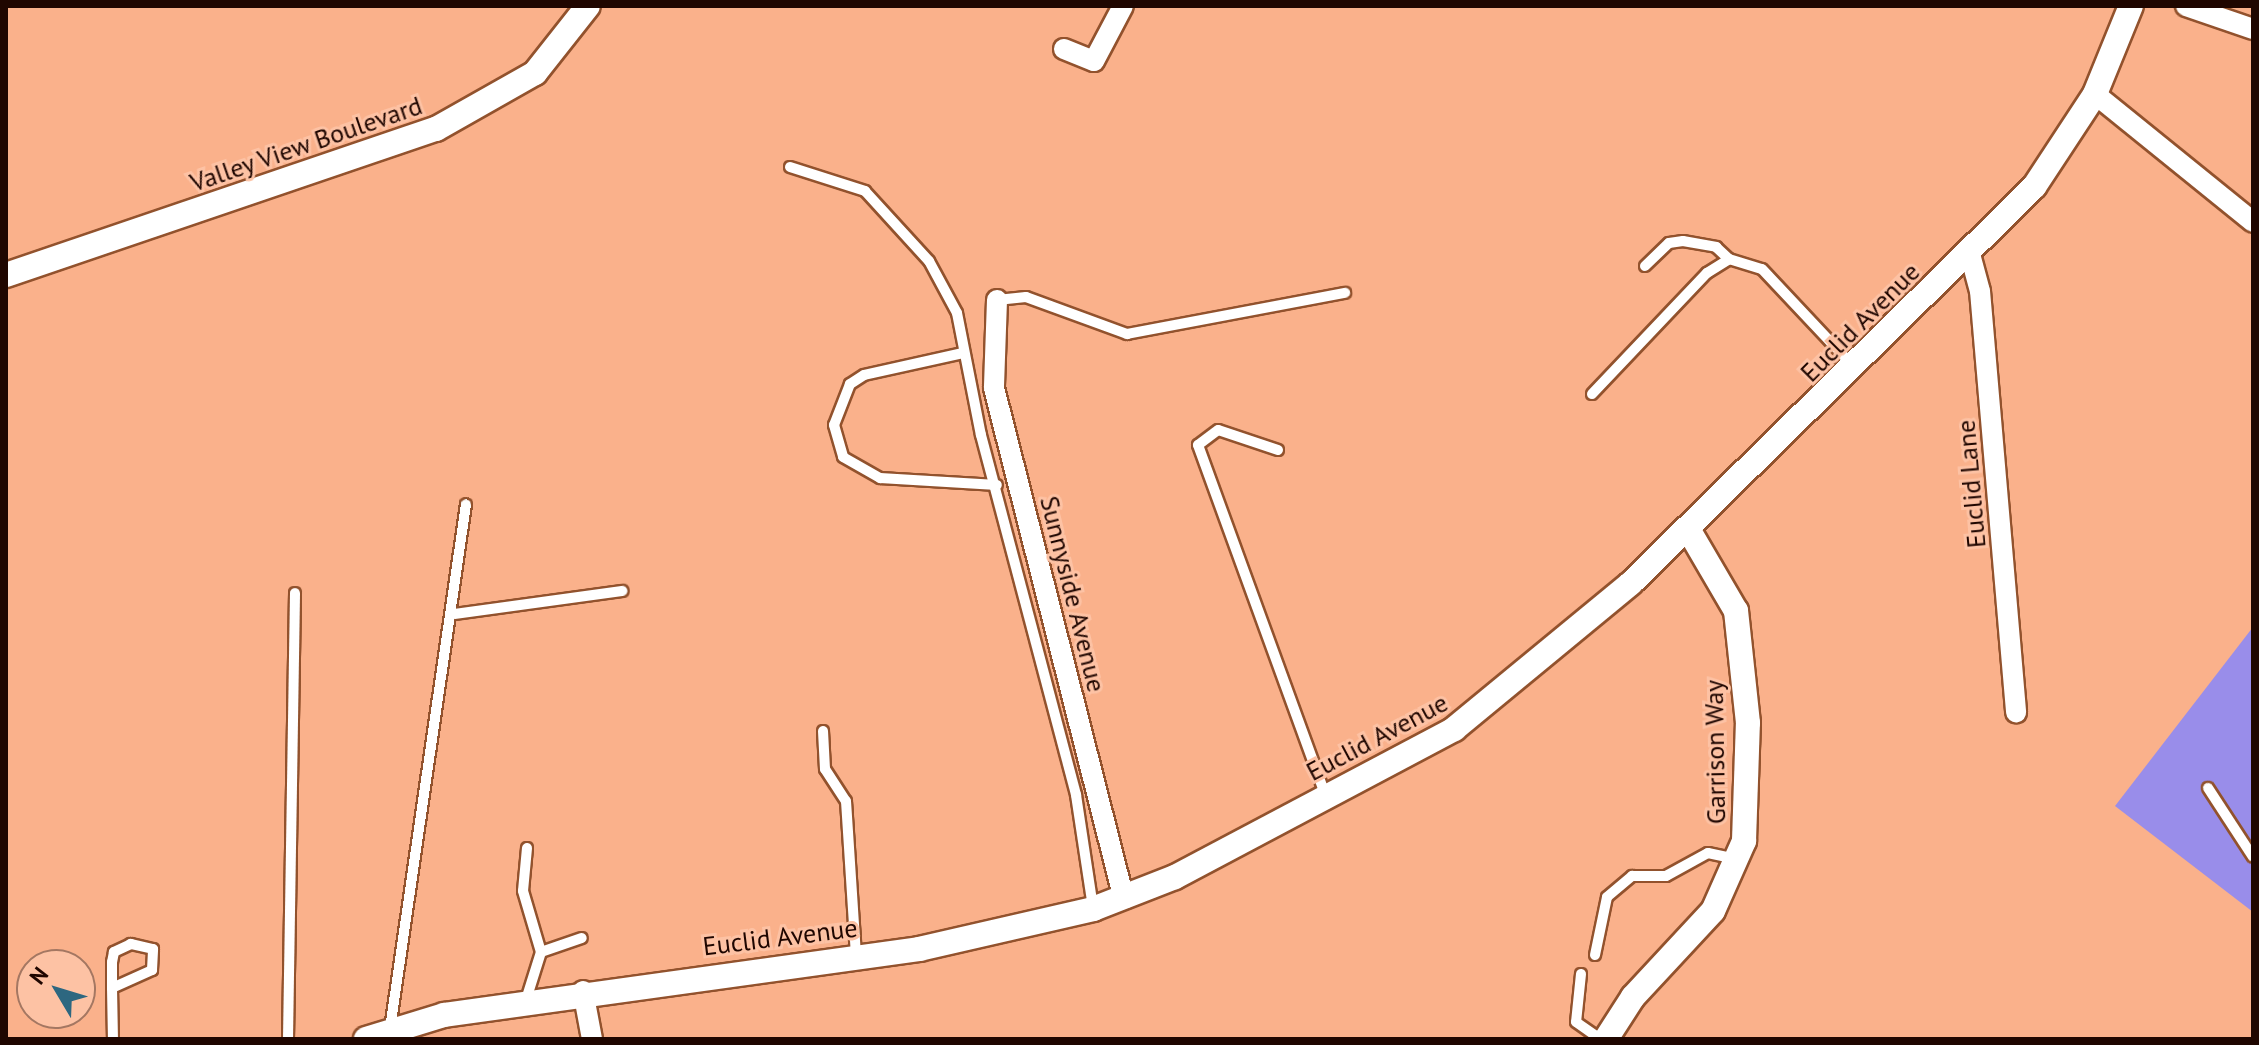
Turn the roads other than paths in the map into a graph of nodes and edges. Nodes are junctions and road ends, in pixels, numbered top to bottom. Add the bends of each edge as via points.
1 (588, 6) edge
2 (1123, 6) edge
3 (2131, 6) edge
4 (2186, 6) edge
5 (2253, 29) edge
6 (1064, 49) dead end
7 (2095, 94) junction
8 (790, 167) dead end
9 (2253, 222) edge
10 (1970, 254) junction
11 (1729, 259) junction
12 (1645, 266) dead end
13 (6, 275) edge
14 (1345, 293) dead end
15 (997, 300) joint
16 (963, 353) junction
17 (1855, 368) junction
18 (1592, 394) dead end
19 (1278, 450) dead end
20 (997, 485) junction
21 (466, 504) dead end
22 (1688, 529) junction
23 (622, 591) dead end
24 (295, 593) dead end
25 (454, 614) junction
26 (2016, 712) dead end
27 (823, 731) dead end
28 (2208, 788) dead end
29 (1326, 796) junction
30 (527, 848) dead end
31 (2253, 857) edge
32 (1737, 860) junction
33 (1124, 899) junction
34 (1093, 909) junction
35 (582, 938) dead end
36 (541, 952) junction
37 (1595, 955) dead end
38 (856, 956) junction
39 (1581, 974) dead end
40 (112, 988) junction
41 (583, 991) junction
42 (524, 1005) junction
43 (390, 1031) junction
44 (113, 1039) edge
45 (288, 1039) edge
46 (366, 1039) edge
47 (592, 1039) edge
48 (1603, 1039) edge

1 - 13 street, Valley View Boulevard via 535,73 436,129
2 - 6 street via 1094,61
3 - 7 street, Euclid Avenue
4 - 5 street
7 - 9 street
7 - 10 street, Euclid Avenue via 2034,187
8 - 16 lane via 865,191 891,216 944,283
10 - 17 street, Euclid Avenue
10 - 26 street, Euclid Lane via 1980,291
11 - 12 lane via 1716,247 1683,241 1669,243
11 - 17 lane via 1762,269
11 - 18 lane via 1707,273
14 - 15 lane via 1127,334 1026,297
15 - 33 street, Sunnyside Avenue via 994,388
16 - 20 lane
16 - 20 lane via 864,375 850,384 834,425 843,457 880,478
17 - 22 street, Euclid Avenue
19 - 29 lane via 1218,430 1198,445
20 - 34 lane via 1076,795
21 - 25 lane
22 - 29 street, Euclid Avenue via 1499,698
22 - 32 street, Garrison Way via 1736,611 1748,723
23 - 25 lane
24 - 45 lane
25 - 43 lane
27 - 38 lane via 825,769 846,801
28 - 31 lane
29 - 33 street, Euclid Avenue
30 - 36 lane via 523,891
32 - 37 lane via 1708,853 1666,876 1632,876 1607,897
32 - 48 street, Garrison Way via 1713,911 1633,997
33 - 34 street, Euclid Avenue
34 - 38 street, Euclid Avenue via 986,937
35 - 36 lane
36 - 42 lane
38 - 41 street, Euclid Avenue
39 - 48 lane via 1576,1022
40 - 40 lane via 120,946 153,949 152,970
40 - 44 lane
41 - 42 street, Euclid Avenue
41 - 47 street
42 - 43 street, Euclid Avenue
43 - 46 street, Euclid Avenue

